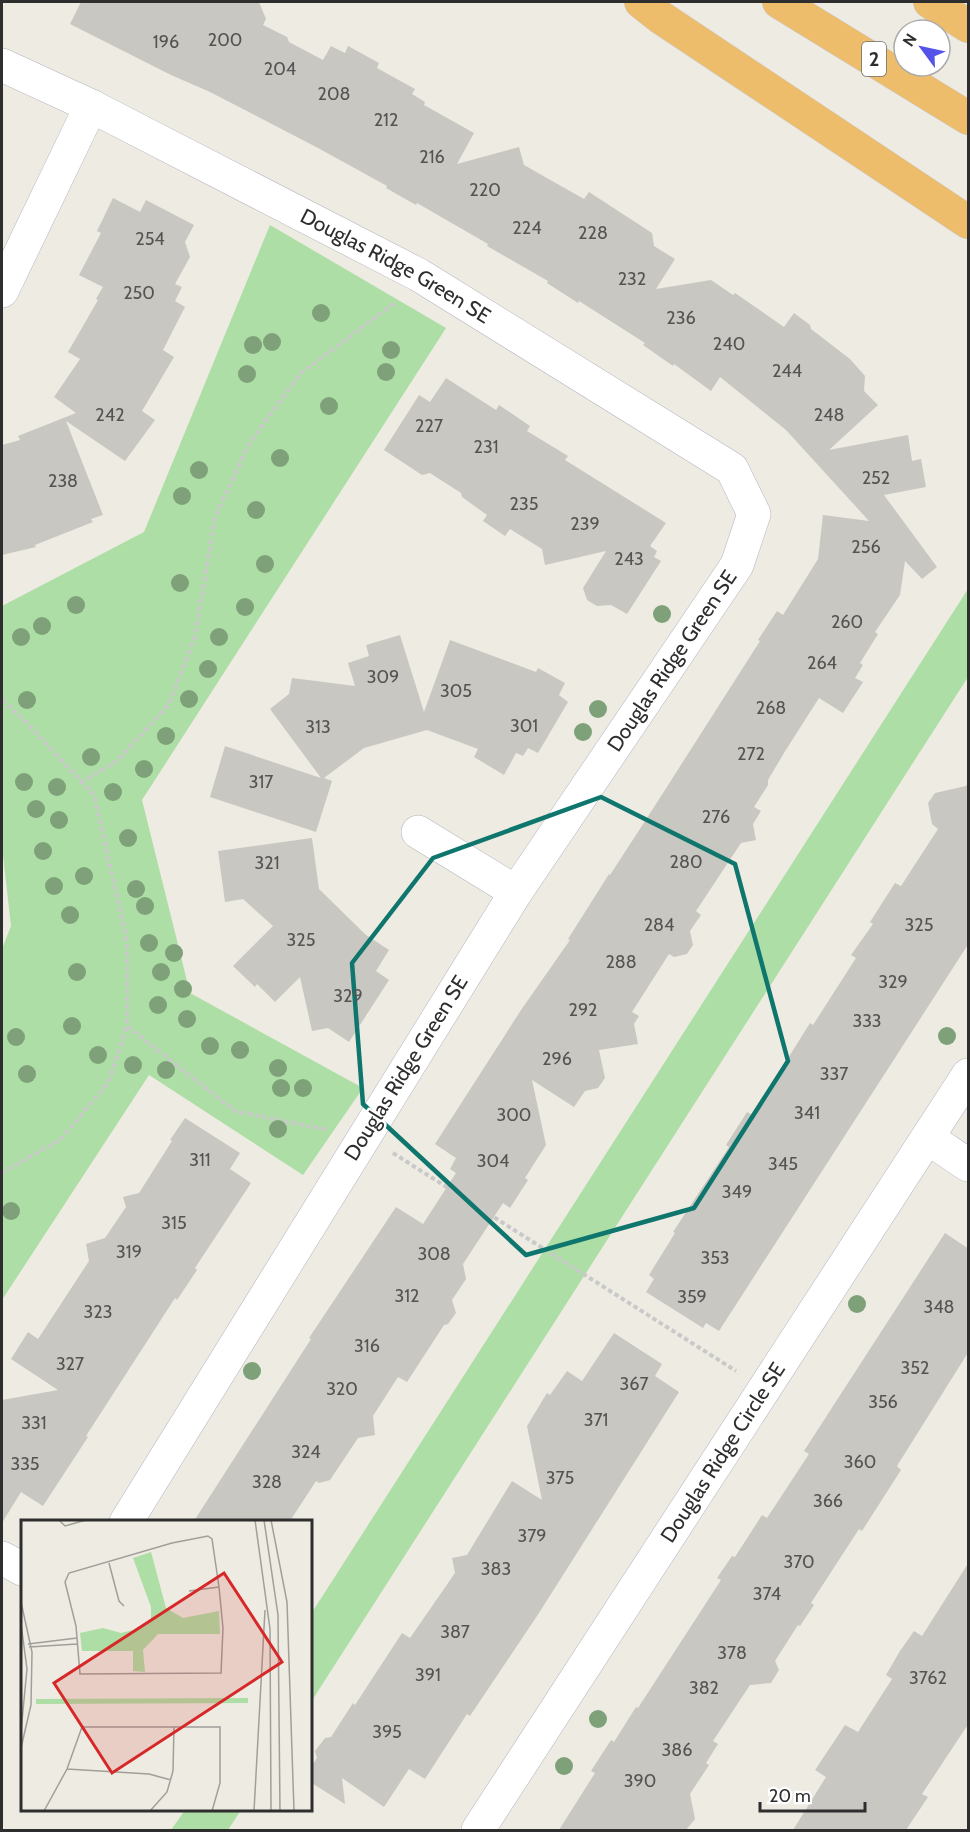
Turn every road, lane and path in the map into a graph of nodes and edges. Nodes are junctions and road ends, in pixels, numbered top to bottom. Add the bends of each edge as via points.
1 (641, 2) edge
2 (779, 2) edge
3 (930, 2) edge
4 (969, 26) edge
5 (2, 65) edge
6 (91, 106) junction
7 (969, 118) edge
8 (969, 222) edge
9 (419, 275) junction
10 (2, 291) edge
11 (2, 700) edge
12 (81, 782) junction
13 (418, 832) dead end
14 (516, 892) junction
15 (127, 1026) junction
16 (969, 1075) edge
17 (364, 1134) junction
18 (928, 1138) junction
19 (969, 1165) edge
20 (2, 1173) edge
21 (765, 1388) junction
22 (127, 1520) edge
23 (2, 1558) edge
24 (21, 1568) edge
25 (478, 1830) edge

1 - 8 highway
2 - 7 highway, 2
3 - 4 highway
5 - 6 street, Douglas Ridge Green SE
6 - 9 street, Douglas Ridge Green SE
6 - 10 street
9 - 12 path via 398,300 300,374 250,442 215,517 195,636 169,704 117,761
9 - 14 street, Douglas Ridge Green SE via 732,469 754,514 737,565
11 - 12 path
12 - 15 path via 94,795 127,942
13 - 14 street
14 - 17 street, Douglas Ridge Green SE
15 - 17 path via 235,1111
15 - 20 path via 108,1083 60,1139
16 - 18 street, Douglas Ridge Circle SE
17 - 21 path
17 - 22 street, Douglas Ridge Green SE
18 - 19 street
18 - 21 street, Douglas Ridge Circle SE
21 - 25 street, Douglas Ridge Circle SE
23 - 24 street

